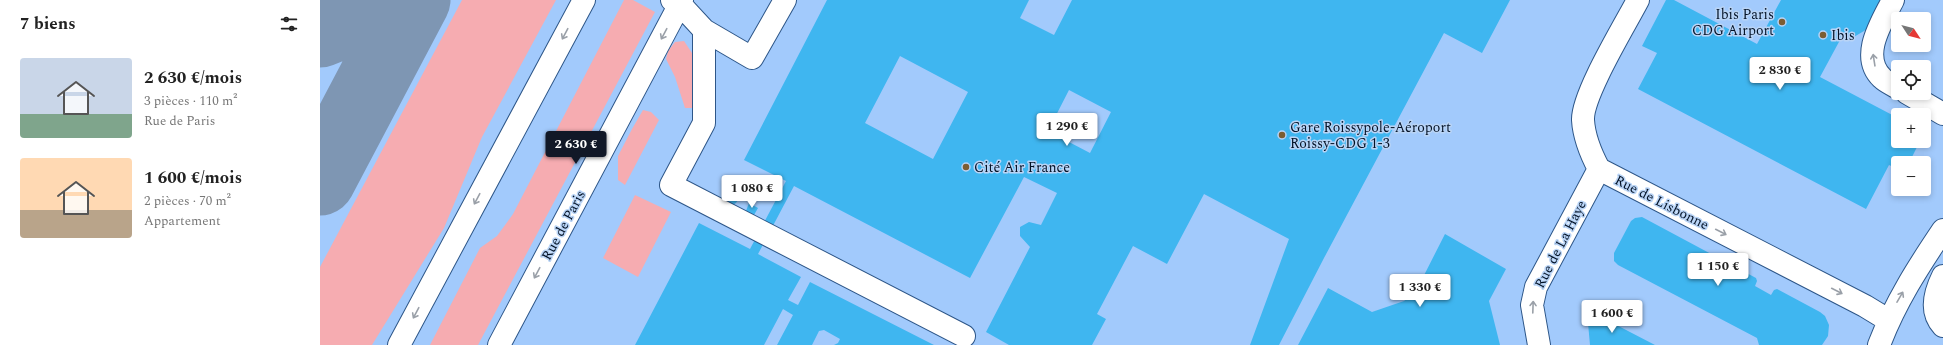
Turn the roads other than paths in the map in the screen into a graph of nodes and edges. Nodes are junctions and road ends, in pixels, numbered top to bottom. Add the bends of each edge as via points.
1 (584, 0) edge
2 (785, 0) edge
3 (1638, 0) edge
4 (1893, 0) edge
5 (678, 1) edge
6 (704, 30) junction
7 (1891, 84) edge
8 (1919, 100) edge
9 (1943, 114) edge
10 (1599, 169) junction
11 (1943, 230) edge
12 (1943, 276) edge
13 (1888, 320) junction
14 (1943, 326) edge
15 (964, 336) dead end
16 (399, 345) edge
17 (499, 345) edge
18 (1539, 345) edge
19 (1878, 345) edge

1 -> 16 street
2 - 6 street via 752,58
3 - 10 street, Rue de Lisbonne via 1586,100 1583,119 1588,144
7 -> 4 street via 1881,78 1873,63 1875,36
5 - 6 street
5 -> 17 street, Rue de Paris
6 - 15 street via 704,123 671,185
8 - 9 street
10 -> 13 street, Rue de Lisbonne
18 -> 10 street, Rue de La Haye via 1532,305 1536,287
13 -> 11 street via 1920,263
12 - 14 street via 1934,304
13 - 19 street

